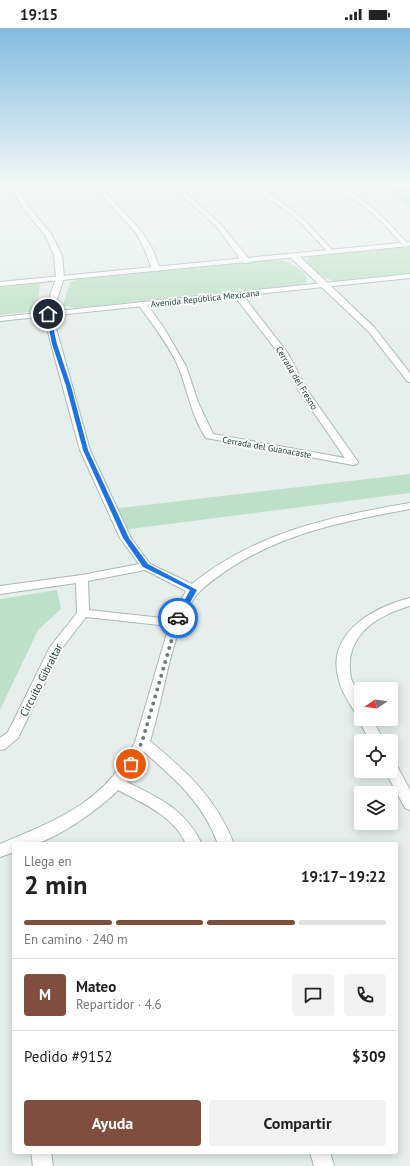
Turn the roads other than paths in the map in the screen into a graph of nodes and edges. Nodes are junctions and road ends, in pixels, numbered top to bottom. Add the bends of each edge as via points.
1 (50, 237) edge
2 (142, 237) edge
3 (228, 237) edge
4 (316, 237) edge
5 (408, 244) edge
6 (331, 252) junction
7 (294, 256) junction
8 (246, 260) junction
9 (156, 269) junction
10 (410, 276) edge
11 (60, 278) junction
12 (0, 284) edge
13 (324, 285) junction
14 (238, 295) junction
15 (142, 304) junction
16 (48, 314) junction
17 (0, 319) edge
18 (410, 379) edge
19 (354, 462) joint
20 (410, 506) edge
21 (146, 566) junction
22 (82, 579) junction
23 (0, 590) edge
24 (194, 590) junction
25 (410, 602) edge
26 (83, 613) junction
27 (175, 623) junction
28 (354, 697) edge
29 (142, 742) junction
30 (0, 745) edge
31 (396, 778) edge
32 (117, 783) junction
33 (410, 804) edge
34 (22, 842) edge
35 (194, 842) edge
36 (225, 842) edge
37 (12, 846) edge
38 (0, 851) edge
39 (41, 1154) edge
40 (321, 1154) edge
41 (43, 1166) edge
42 (324, 1166) edge

1 - 11 street via 58,255
2 - 9 street
3 - 8 street
4 - 6 street
5 - 6 street
6 - 7 street
7 - 8 street
7 - 13 street
8 - 9 street
9 - 11 street
10 - 13 street, Avenida República Mexicana
11 - 12 street
11 - 16 street
13 - 14 street, Avenida República Mexicana
13 - 18 street via 371,329
14 - 15 street, Avenida República Mexicana
14 - 19 street, Cerrada del Fresno via 284,354 304,391
15 - 16 street, Avenida República Mexicana
15 - 19 street, Cerrada del Guanacaste via 160,328 182,366 193,402 208,436
16 - 17 street, Avenida República Mexicana
16 - 21 street via 85,450 126,538
20 - 24 street via 321,523 265,543 228,564
21 - 22 street
21 - 24 street
22 - 23 street
22 - 26 street
24 - 27 street
25 - 28 street via 369,621 352,635 345,646 345,680
26 - 27 street
26 - 30 street, Circuito Gibraltar via 56,647 13,735
27 - 29 street
29 - 32 street via 131,764
29 - 36 street via 192,785 211,811
31 - 33 street
32 - 34 street via 81,814 44,834
32 - 35 street via 179,820 192,835
37 - 38 street
39 - 41 street
40 - 42 street

